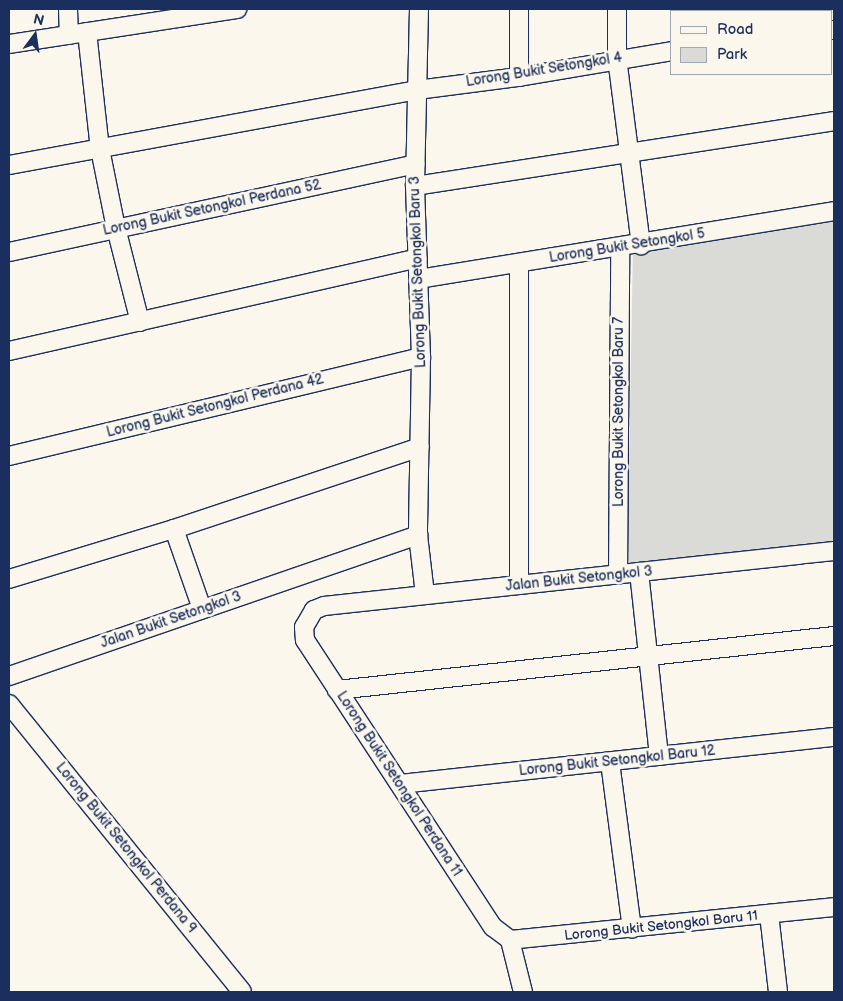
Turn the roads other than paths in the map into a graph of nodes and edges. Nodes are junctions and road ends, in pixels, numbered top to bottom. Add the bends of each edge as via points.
1 (68, 9) edge
2 (236, 9) edge
3 (419, 9) edge
4 (519, 9) edge
5 (617, 9) edge
6 (154, 15) edge
7 (87, 32) junction
8 (69, 35) junction
9 (9, 44) edge
10 (670, 51) edge
11 (617, 58) junction
12 (519, 77) junction
13 (417, 90) junction
14 (834, 121) edge
15 (100, 149) junction
16 (628, 151) junction
17 (416, 164) junction
18 (9, 165) edge
19 (415, 186) junction
20 (834, 212) edge
21 (116, 228) junction
22 (641, 245) junction
23 (620, 248) junction
24 (9, 252) edge
25 (418, 258) junction
26 (519, 264) junction
27 (419, 279) junction
28 (140, 322) junction
29 (9, 351) edge
30 (421, 357) junction
31 (420, 447) junction
32 (9, 456) edge
33 (174, 529) junction
34 (418, 534) junction
35 (834, 551) edge
36 (639, 572) junction
37 (618, 575) junction
38 (9, 578) edge
39 (519, 585) junction
40 (424, 594) junction
41 (202, 609) junction
42 (834, 636) edge
43 (305, 640) joint
44 (648, 656) junction
45 (11, 670) edge
46 (337, 690) junction
47 (9, 704) edge
48 (834, 737) edge
49 (659, 756) junction
50 (610, 762) junction
51 (400, 784) junction
52 (834, 907) edge
53 (769, 914) junction
54 (632, 928) junction
55 (510, 940) junction
56 (242, 992) edge
57 (523, 992) edge
58 (778, 992) edge

1 - 8 street
2 - 6 street
3 - 13 street, Lorong Bukit Setongkol Baru 3
4 - 12 street
5 - 11 street
6 - 7 street
7 - 8 street
7 - 15 street
8 - 9 street
10 - 11 street, Lorong Bukit Setongkol 4
11 - 12 street, Lorong Bukit Setongkol 4
11 - 16 street
12 - 13 street, Lorong Bukit Setongkol 4
13 - 15 street
13 - 17 street, Lorong Bukit Setongkol Baru 3
14 - 16 street
15 - 18 street
15 - 21 street
16 - 19 street
16 - 22 street
17 - 19 street, Lorong Bukit Setongkol Baru 3
17 - 21 street, Lorong Bukit Setongkol Perdana 52
19 - 25 street, Lorong Bukit Setongkol Baru 3
20 - 22 street, Lorong Bukit Setongkol 5
21 - 24 street, Lorong Bukit Setongkol Perdana 52
21 - 28 street
22 - 23 street, Lorong Bukit Setongkol 5
23 - 26 street, Lorong Bukit Setongkol 5
23 - 37 street, Lorong Bukit Setongkol Baru 7
25 - 27 street, Lorong Bukit Setongkol Baru 3
25 - 28 street
26 - 27 street, Lorong Bukit Setongkol 5
26 - 39 street
27 - 30 street, Lorong Bukit Setongkol Baru 3
28 - 29 street
30 - 31 street, Lorong Bukit Setongkol Baru 3
30 - 32 street, Lorong Bukit Setongkol Perdana 42
31 - 33 street
31 - 34 street, Lorong Bukit Setongkol Baru 3
33 - 38 street
33 - 41 street
34 - 40 street, Lorong Bukit Setongkol Baru 3
34 - 41 street, Jalan Bukit Setongkol 3
35 - 36 street, Jalan Bukit Setongkol 3
36 - 37 street, Jalan Bukit Setongkol 3
36 - 44 street
37 - 39 street, Jalan Bukit Setongkol 3
39 - 40 street, Jalan Bukit Setongkol 3
40 - 43 street, Jalan Bukit Setongkol 3 via 324,606 307,618
41 - 45 street, Jalan Bukit Setongkol 3
42 - 44 street
43 - 46 street, Lorong Bukit Setongkol Perdana 11
44 - 46 street
44 - 49 street
46 - 51 street, Lorong Bukit Setongkol Perdana 11
47 - 56 street, Lorong Bukit Setongkol Perdana 9
48 - 49 street, Lorong Bukit Setongkol Baru 12
49 - 50 street, Lorong Bukit Setongkol Baru 12
50 - 51 street, Lorong Bukit Setongkol Baru 12
50 - 54 street
51 - 55 street, Lorong Bukit Setongkol Perdana 11 via 493,928
52 - 53 street, Lorong Bukit Setongkol Baru 11
53 - 54 street, Lorong Bukit Setongkol Baru 11
53 - 58 street
54 - 55 street, Lorong Bukit Setongkol Baru 11
55 - 57 street

